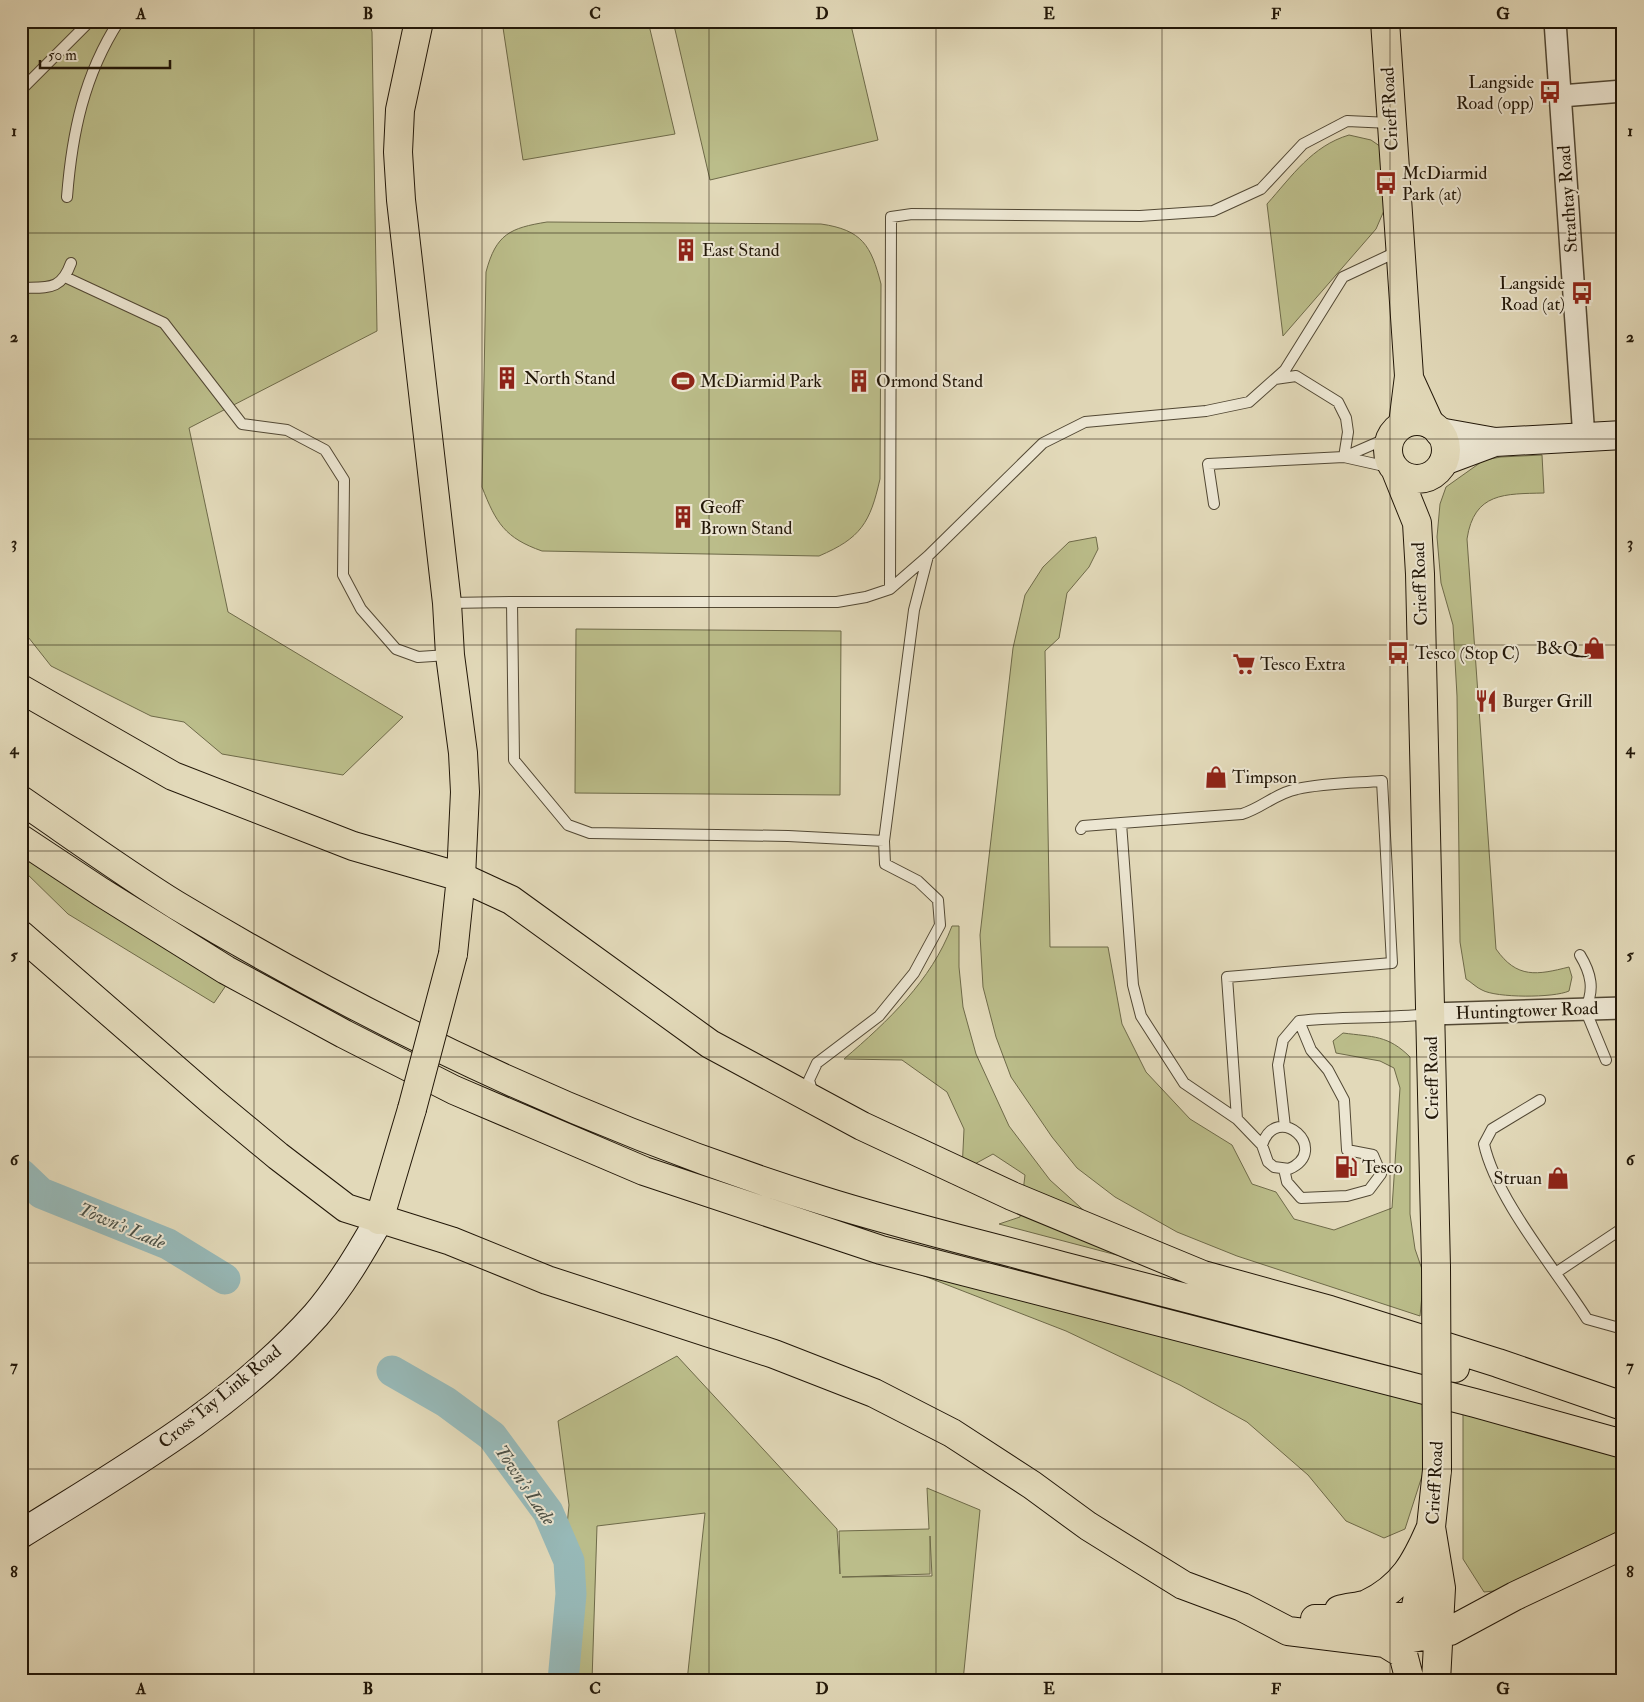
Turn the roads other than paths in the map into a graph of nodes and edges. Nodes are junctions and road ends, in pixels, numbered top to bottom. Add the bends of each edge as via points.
1 (90, 21) edge
2 (119, 21) edge
3 (419, 21) edge
4 (1385, 21) edge
5 (1555, 21) edge
6 (21, 90) edge
7 (1623, 91) edge
8 (1561, 96) junction
9 (1392, 123) junction
10 (67, 197) dead end
11 (1400, 254) junction
12 (71, 263) dead end
13 (66, 278) junction
14 (21, 288) edge
15 (1409, 376) junction
16 (1275, 379) junction
17 (1435, 428) junction
18 (1397, 431) junction
19 (1623, 435) edge
20 (1584, 438) junction
21 (1495, 442) junction
22 (1344, 456) junction
23 (1438, 468) junction
24 (1395, 469) junction
25 (1214, 504) dead end
26 (1417, 523) junction
27 (928, 556) junction
28 (890, 589) junction
29 (446, 602) junction
30 (512, 602) junction
31 (450, 655) junction
32 (21, 690) edge
33 (21, 800) edge
34 (1121, 823) junction
35 (1081, 828) dead end
36 (21, 839) edge
37 (884, 841) junction
38 (461, 877) junction
39 (21, 935) edge
40 (1580, 955) dead end
41 (1623, 1008) edge
42 (1585, 1009) junction
43 (1431, 1014) junction
44 (1299, 1021) junction
45 (1606, 1060) dead end
46 (815, 1100) junction
47 (1540, 1100) dead end
48 (1237, 1119) junction
49 (1285, 1127) junction
50 (1262, 1145) junction
51 (1284, 1169) junction
52 (380, 1220) junction
53 (1623, 1228) edge
54 (1557, 1272) junction
55 (1623, 1329) edge
56 (1623, 1406) edge
57 (1623, 1412) edge
58 (1623, 1444) edge
59 (1431, 1528) junction
60 (21, 1534) edge
61 (1623, 1545) edge
62 (1242, 1607) junction
63 (1302, 1619) junction
64 (1426, 1625) junction
65 (1385, 1643) junction
66 (1410, 1681) edge
67 (1436, 1681) edge

1 - 6 lane
2 - 10 lane via 103,46 82,98 71,149
3 - 29 main road via 400,110 398,152
4 - 9 main road, Crieff Road
5 - 8 street, Strathtay Road
7 - 8 street
8 - 20 street, Strathtay Road
9 - 11 main road, Crieff Road
9 - 28 lane via 1347,121 1303,144 1261,189 1213,211 1140,216 912,214 891,217
11 - 15 main road, Crieff Road
11 - 16 lane via 1390,255 1343,277 1285,370
12 - 13 lane
13 - 14 lane via 53,287
13 - 31 lane via 164,323 242,424 287,430 325,450 344,480 343,575 361,609 396,649 418,657
15 - 17 main road, Crieff Road
15 - 18 main road, Crieff Road
16 - 22 lane via 1296,376 1338,402 1346,418 1348,432
16 - 27 lane via 1249,402 1206,411 1085,422 1043,443
17 - 18 main road via 1412,421
17 - 21 main road
17 - 23 main road via 1446,449
18 - 22 lane
18 - 24 main road via 1388,455
19 - 20 main road
20 - 21 main road
21 - 23 main road
22 - 24 lane
22 - 25 lane via 1208,464
23 - 24 main road via 1414,479
23 - 26 main road, Crieff Road
24 - 26 main road, Crieff Road
26 - 43 main road, Crieff Road via 1426,749
27 - 28 lane
27 - 37 lane via 914,610
28 - 30 lane via 838,602
29 - 30 lane
29 - 31 main road
30 - 37 lane via 514,760 568,825 590,833
31 - 38 main road via 463,753
32 - 38 main road via 173,776 353,846
33 - 57 main road via 175,904 357,1008 481,1068 607,1122 820,1200
34 - 35 lane
34 - 48 lane via 1133,985 1141,1016 1184,1083
34 - 48 lane via 1242,814 1255,810 1275,796 1297,789 1382,781 1392,963 1227,977
36 - 58 main road via 226,970 344,1034 454,1090 644,1171 881,1250
37 - 46 lane via 885,864 918,881 938,900 940,925 914,973 879,1016 817,1063 809,1080
38 - 46 main road via 511,900 710,1044
38 - 52 main road, bridge via 452,954
39 - 52 main road via 278,1156 346,1208
40 - 42 lane via 1592,986 1591,998
41 - 42 street, Huntingtower Road
42 - 43 street, Huntingtower Road
42 - 45 lane
43 - 44 lane
43 - 59 main road, Crieff Road, bridge via 1437,1470
44 - 49 lane via 1283,1040 1278,1065
44 - 51 lane via 1311,1050 1328,1070 1344,1100 1347,1150 1373,1156 1381,1174 1369,1190 1348,1196 1301,1198 1287,1182
46 - 56 main road via 862,1126 1012,1196 1203,1275 1340,1313
47 - 54 lane via 1492,1129 1484,1144 1487,1158 1512,1208
48 - 50 lane
49 - 50 lane via 1267,1134
49 - 51 lane via 1297,1132 1305,1149 1296,1166
50 - 51 lane via 1268,1162
52 - 60 main road, Cross Tay Link Road via 354,1264 317,1314 268,1363 172,1438
52 - 62 main road via 451,1241 547,1280 774,1354 874,1393 952,1433 1088,1526 1183,1585
53 - 54 lane
54 - 55 lane via 1587,1319
59 - 63 main road via 1415,1563 1395,1587 1365,1604
59 - 64 main road, Crieff Road via 1441,1588
61 - 64 main road via 1450,1630
62 - 63 main road
62 - 65 main road via 1288,1631
63 - 64 main road via 1376,1618
64 - 65 main road
64 - 66 main road
64 - 67 main road
65 - 66 main road via 1403,1654

